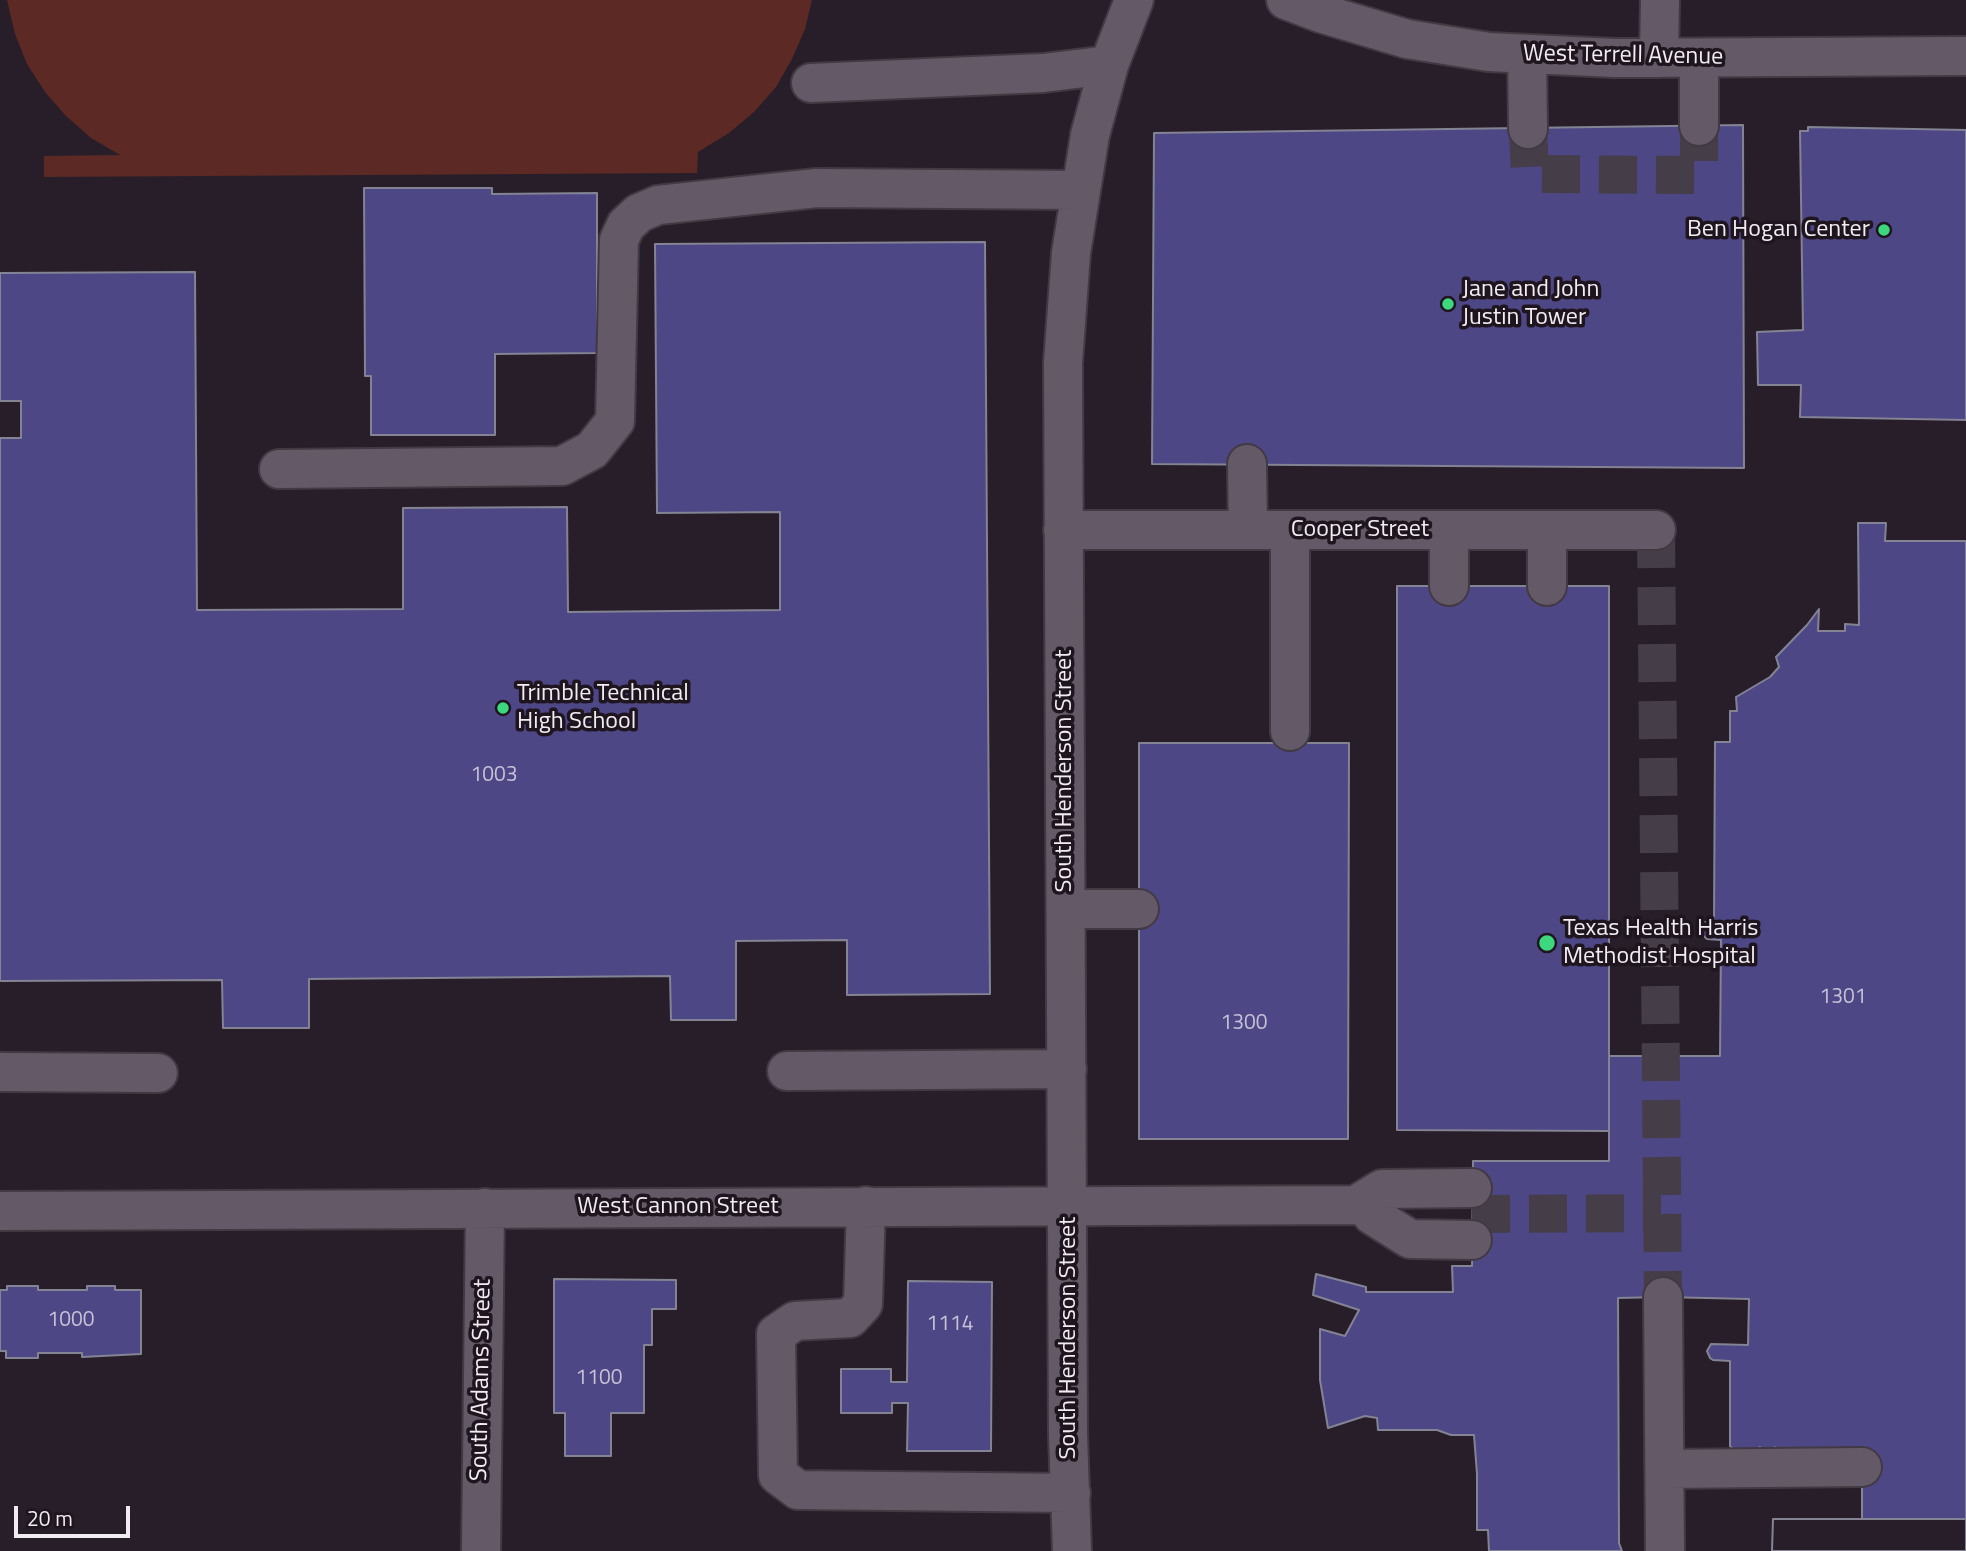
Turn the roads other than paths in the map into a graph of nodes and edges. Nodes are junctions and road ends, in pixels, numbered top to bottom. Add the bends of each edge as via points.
1 (1134, 0) edge
2 (1286, 0) edge
3 (1660, 0) edge
4 (1527, 54) junction
5 (1966, 56) edge
6 (1659, 58) junction
7 (1699, 58) junction
8 (1109, 65) junction
9 (811, 83) dead end
10 (1699, 126) tunnel mouth
11 (1528, 129) tunnel mouth
12 (1080, 190) junction
13 (1247, 464) dead end
14 (279, 469) dead end
15 (1063, 530) junction
16 (1248, 530) junction
17 (1290, 530) junction
18 (1449, 530) junction
19 (1547, 530) junction
20 (1656, 530) dead end
21 (1449, 586) dead end
22 (1547, 586) dead end
23 (1290, 731) dead end
24 (1066, 909) junction
25 (1139, 909) dead end
26 (1067, 1069) junction
27 (787, 1071) dead end
28 (0, 1072) edge
29 (158, 1073) dead end
30 (1068, 1205) junction
31 (866, 1206) junction
32 (485, 1208) junction
33 (1364, 1210) junction
34 (0, 1211) edge
35 (1663, 1297) tunnel mouth
36 (1863, 1467) dead end
37 (1665, 1469) junction
38 (1071, 1493) junction
39 (481, 1551) edge
40 (1072, 1551) edge
41 (1665, 1551) edge

1 - 8 street, South Henderson Street
2 - 4 street, West Terrell Avenue via 1407,40
3 - 6 street
4 - 6 street, West Terrell Avenue
4 - 11 street
5 - 7 street, West Terrell Avenue
6 - 7 street, West Terrell Avenue
7 - 10 street
8 - 9 street via 1044,73
8 - 12 street, South Henderson Street
12 - 14 street via 817,188 658,205 639,213 619,240 615,421 592,450 562,466
12 - 15 street, South Henderson Street via 1063,363
13 - 16 street
15 - 16 street, Cooper Street
15 - 24 street, South Henderson Street
16 - 17 street, Cooper Street
17 - 18 street, Cooper Street
17 - 23 street
18 - 19 street, Cooper Street
18 - 21 street
19 - 20 street, Cooper Street
19 - 22 street
24 - 25 street
24 - 26 street, South Henderson Street
26 - 27 street
26 - 30 street, South Henderson Street
28 - 29 street
30 - 31 street, West Cannon Street
30 - 33 street, West Cannon Street
30 - 38 street, South Henderson Street
31 - 32 street, West Cannon Street
31 - 38 street via 863,1304 850,1318 794,1321 776,1334 778,1475 798,1490
32 - 34 street, West Cannon Street
32 - 39 street, South Adams Street
33 - 33 street, West Cannon Street via 1382,1189 1472,1214 1410,1239
35 - 37 street
36 - 37 street
37 - 41 street
38 - 40 street, South Henderson Street

